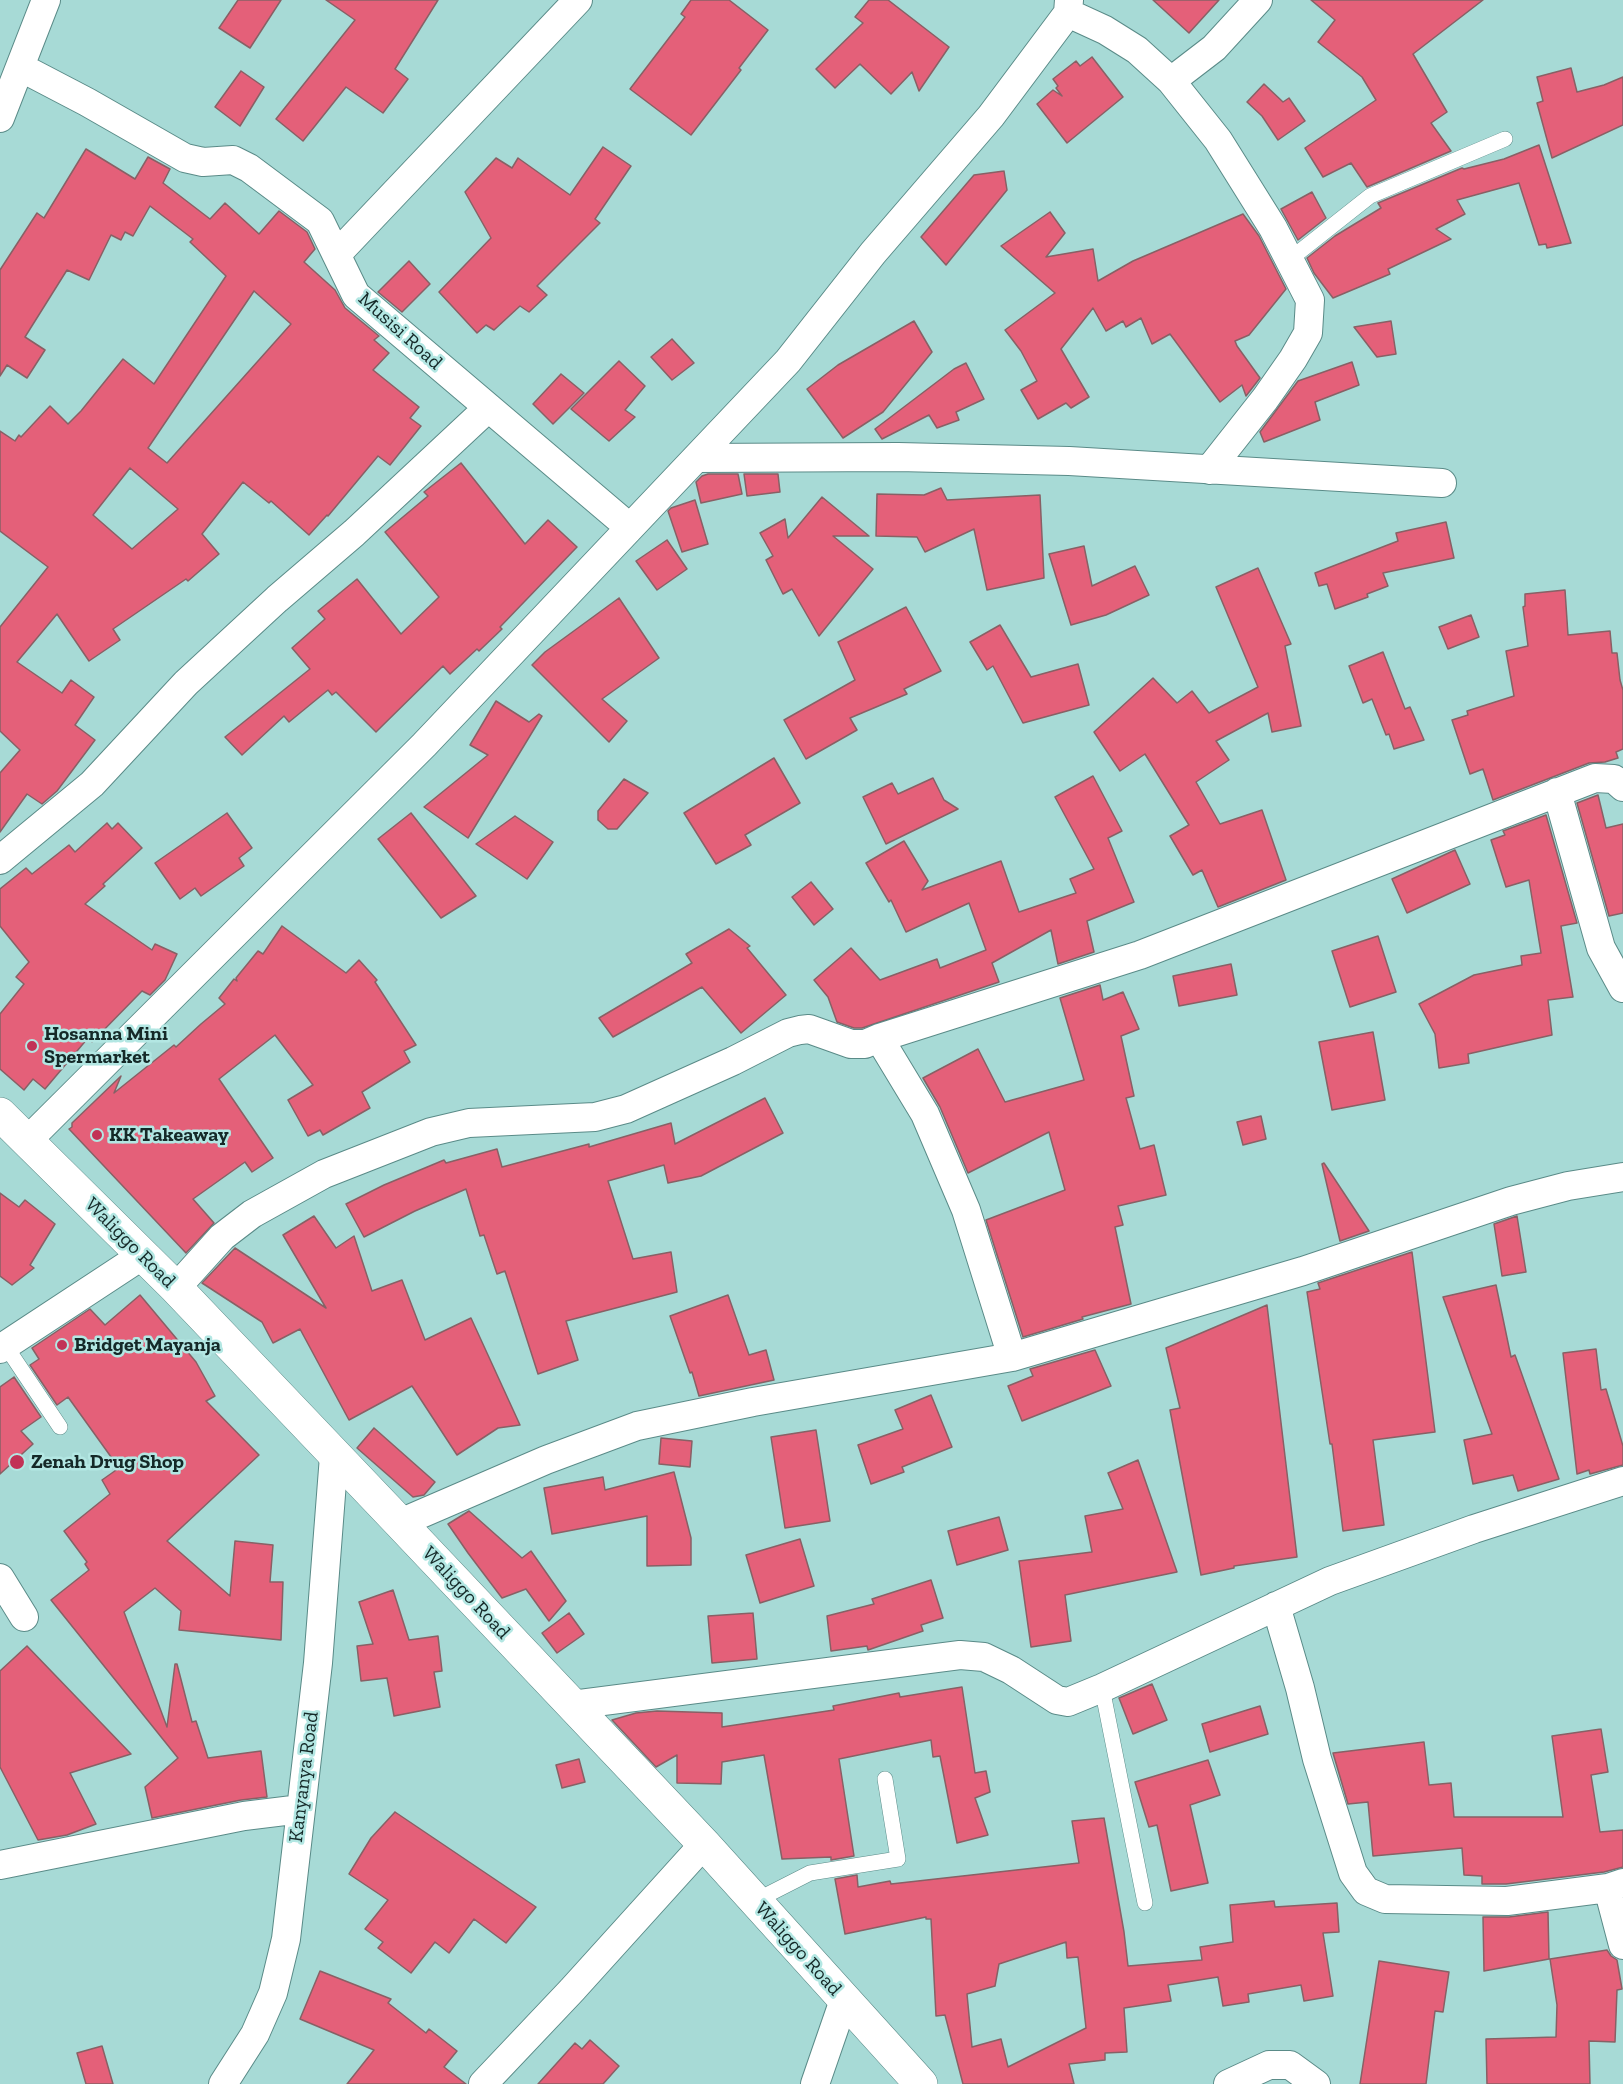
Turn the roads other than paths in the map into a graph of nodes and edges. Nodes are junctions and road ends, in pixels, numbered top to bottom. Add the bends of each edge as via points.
1 (46, 0) edge
2 (578, 0) edge
3 (1258, 0) edge
4 (1069, 7) edge
5 (20, 67) junction
6 (1171, 81) junction
7 (3, 102) edge
8 (1504, 139) dead end
9 (337, 254) junction
10 (1289, 260) junction
11 (488, 408) junction
12 (696, 458) junction
13 (1209, 470) junction
14 (1442, 483) dead end
15 (629, 528) junction
16 (1623, 787) edge
17 (1557, 792) junction
18 (0, 860) edge
19 (1623, 988) edge
20 (879, 1038) junction
21 (0, 1114) edge
22 (27, 1140) junction
23 (1623, 1177) edge
24 (143, 1255) junction
25 (176, 1288) junction
26 (3, 1347) edge
27 (1012, 1357) junction
28 (60, 1427) dead end
29 (334, 1456) junction
30 (1623, 1481) edge
31 (400, 1523) junction
32 (0, 1578) edge
33 (1276, 1606) junction
34 (24, 1617) dead end
35 (1102, 1688) junction
36 (572, 1704) junction
37 (885, 1779) dead end
38 (301, 1809) junction
39 (704, 1844) junction
40 (0, 1865) edge
41 (1616, 1886) edge
42 (755, 1901) junction
43 (1145, 1902) dead end
44 (1623, 1945) edge
45 (844, 2000) junction
46 (223, 2084) edge
47 (483, 2084) edge
48 (815, 2084) edge
49 (921, 2084) edge
50 (1228, 2084) edge
51 (1316, 2084) edge

1 - 5 street
2 - 9 street
3 - 6 street via 1214,48
4 - 6 street via 1137,50
4 - 12 street via 991,116 873,253 788,361
5 - 7 street
5 - 9 street, Musisi Road via 185,158 203,162 233,160 249,168 320,221
6 - 10 street via 1218,140
8 - 10 lane via 1370,196
9 - 11 street, Musisi Road via 356,295
10 - 13 street via 1310,300 1308,333 1265,399
11 - 15 street, Musisi Road
11 - 18 street via 186,683 92,784
12 - 13 street via 898,457
12 - 15 street
13 - 14 street
15 - 22 street via 416,753
16 - 17 street via 1614,779 1595,778
17 - 19 street via 1601,948
17 - 20 street via 1140,955
20 - 25 street via 851,1044 809,1029 800,1030 626,1109 596,1118 469,1123 431,1132 324,1174 252,1214 222,1237
20 - 27 street via 925,1114 966,1210
21 - 22 street, Waliggo Road
22 - 24 street, Waliggo Road
23 - 27 street via 1511,1201 1303,1270
24 - 25 street, Waliggo Road
24 - 26 street
25 - 29 street, Waliggo Road
26 - 28 lane
27 - 31 street via 638,1426 546,1460
29 - 31 street, Waliggo Road
29 - 38 street, Kanyanya Road via 318,1663
30 - 33 street via 1330,1581
31 - 36 street, Waliggo Road
32 - 34 street
33 - 35 street
33 - 41 street via 1317,1759 1353,1873 1366,1891 1385,1899 1507,1901
35 - 36 street via 1068,1702 1057,1700 984,1657 960,1655
35 - 43 lane
36 - 39 street, Waliggo Road
37 - 42 lane via 898,1859 810,1873
38 - 40 street via 244,1816
38 - 46 street, Kanyanya Road via 286,1939 273,1993 255,2034
39 - 42 street, Waliggo Road
39 - 47 street
41 - 44 street
42 - 45 street, Waliggo Road
45 - 48 street
45 - 49 street, Waliggo Road
50 - 51 street via 1269,2065 1290,2065

